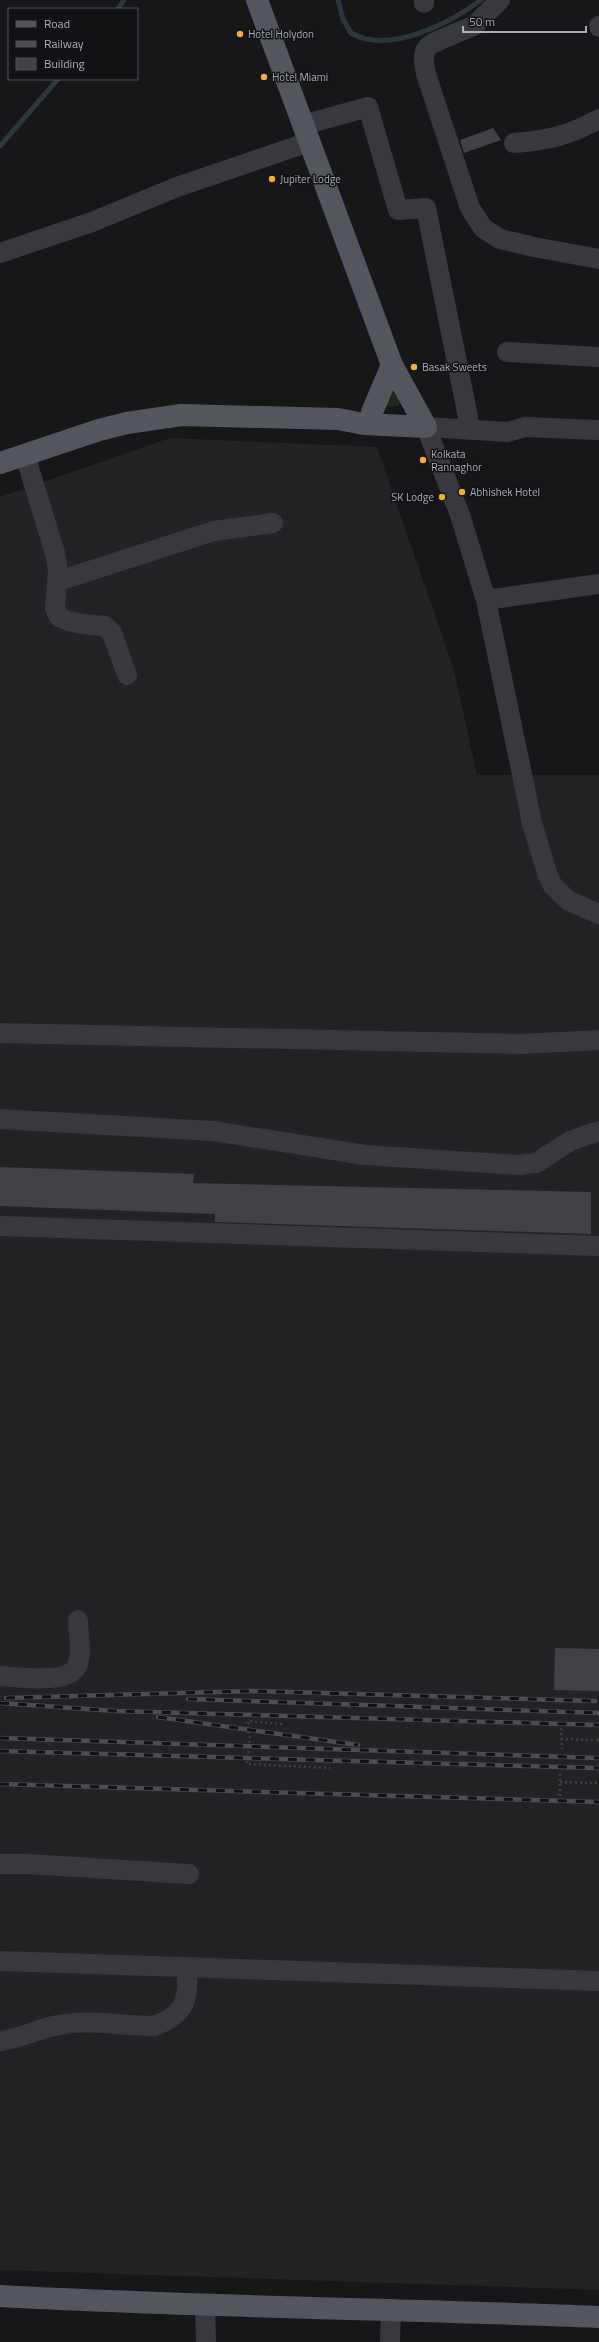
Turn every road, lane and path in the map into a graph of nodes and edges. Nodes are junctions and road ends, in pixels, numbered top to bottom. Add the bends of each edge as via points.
1 (257, 0) edge
2 (500, 0) edge
3 (599, 119) edge
4 (306, 134) junction
5 (514, 143) dead end
6 (0, 253) edge
7 (599, 259) edge
8 (507, 352) dead end
9 (599, 357) edge
10 (392, 365) junction
11 (372, 412) junction
12 (468, 417) junction
13 (338, 419) junction
14 (428, 419) junction
15 (525, 427) junction
16 (599, 430) edge
17 (25, 455) junction
18 (0, 464) edge
19 (273, 523) dead end
20 (58, 581) junction
21 (599, 584) edge
22 (486, 600) junction
23 (127, 675) dead end
24 (599, 914) edge
25 (0, 1033) edge
26 (599, 1040) edge
27 (0, 1119) edge
28 (599, 1131) edge
29 (0, 1226) edge
30 (599, 1246) edge
31 (78, 1620) dead end
32 (0, 1676) edge
33 (282, 1724) dead end
34 (561, 1728) dead end
35 (561, 1739) junction
36 (599, 1740) edge
37 (562, 1750) dead end
38 (330, 1768) dead end
39 (560, 1774) dead end
40 (560, 1782) junction
41 (599, 1783) edge
42 (560, 1797) dead end
43 (0, 1864) edge
44 (189, 1874) dead end
45 (0, 1961) edge
46 (187, 1968) junction
47 (599, 1982) edge
48 (0, 2041) edge
49 (0, 2296) edge
50 (205, 2305) junction
51 (391, 2308) junction
52 (599, 2317) edge
53 (206, 2342) edge
54 (390, 2342) edge

1 - 4 main road
2 - 7 street via 475,25 432,43 424,52 426,74 470,208 483,228 500,239 534,248
3 - 5 street via 570,134
4 - 6 street via 92,222
4 - 10 main road
4 - 12 street via 368,107 398,210 426,208
8 - 9 street
10 - 11 main road
10 - 14 main road via 406,390
11 - 13 main road via 352,412
11 - 14 main road
12 - 14 street
12 - 15 street via 507,418
13 - 14 main road via 364,424
13 - 17 main road via 207,414 155,418 99,430
14 - 15 street via 508,432
14 - 22 street
15 - 16 street
17 - 18 main road
17 - 20 street via 55,553
19 - 20 street via 214,530
20 - 23 street via 55,598 59,617 79,625 105,626 112,633
21 - 22 street
22 - 24 street via 531,816 548,876 553,886 569,900
25 - 26 street via 522,1044
27 - 28 street via 213,1131 365,1155 518,1165 536,1163 570,1141
29 - 30 street
31 - 32 street via 79,1659 75,1669 65,1676
33 - 38 path via 248,1721 248,1764
34 - 35 path
35 - 36 path
35 - 37 path
39 - 40 path
40 - 41 path
40 - 42 path
43 - 44 street
45 - 46 street
46 - 47 street
46 - 48 street via 186,2001 182,2009 166,2022 154,2026 70,2023 47,2027 24,2037
49 - 50 main road
50 - 51 main road
50 - 53 street
51 - 52 main road
51 - 54 street

